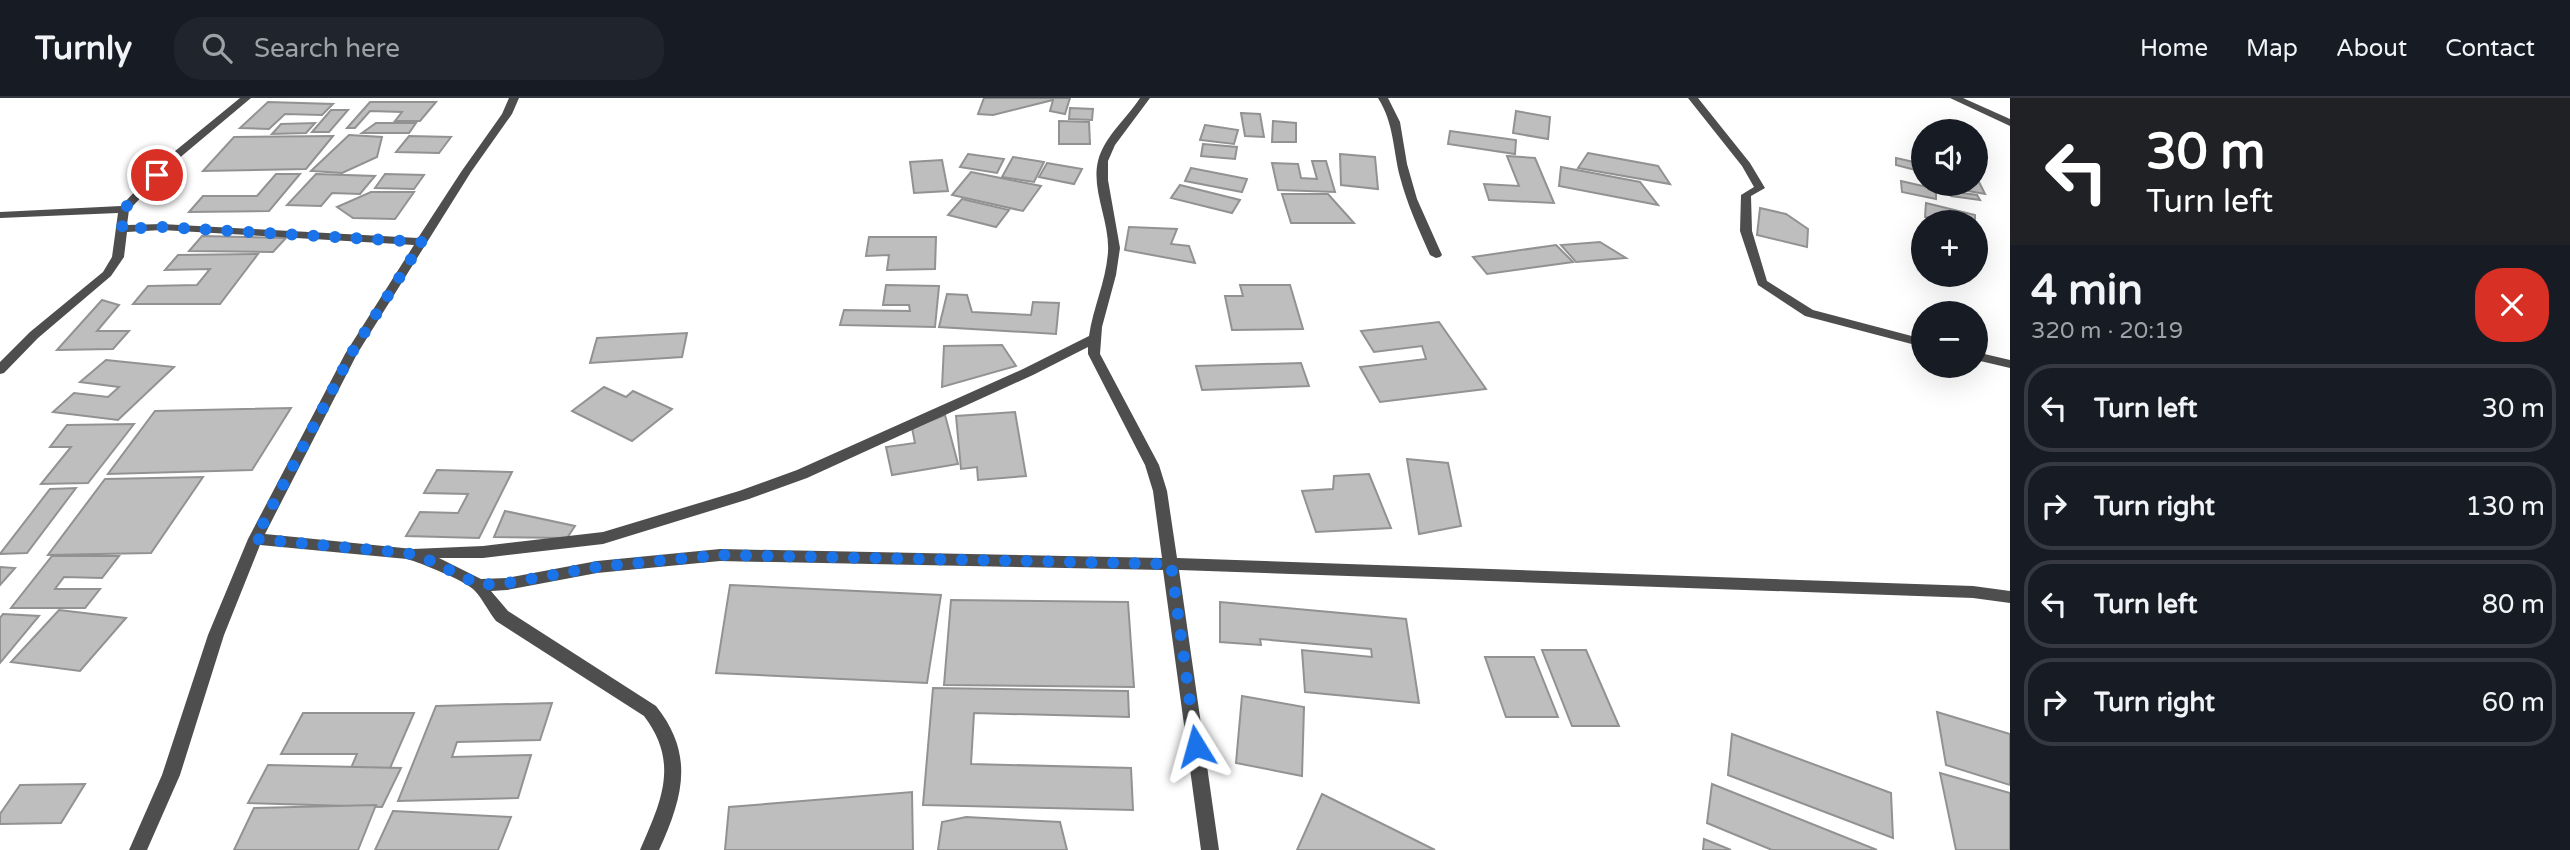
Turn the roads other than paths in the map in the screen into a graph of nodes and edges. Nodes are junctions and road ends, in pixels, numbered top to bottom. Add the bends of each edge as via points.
1 (246, 98) edge
2 (514, 98) edge
3 (1145, 98) edge
4 (1383, 98) edge
5 (1693, 98) edge
6 (1955, 98) edge
7 (2010, 123) edge
8 (124, 209) junction
9 (0, 215) edge
10 (122, 229) junction
11 (422, 242) junction
12 (1436, 255) dead end
13 (1093, 339) junction
14 (1911, 340) edge
15 (1988, 359) edge
16 (2010, 364) edge
17 (0, 370) edge
18 (255, 539) junction
19 (407, 553) junction
20 (1171, 564) junction
21 (480, 585) junction
22 (2010, 597) edge
23 (138, 850) edge
24 (649, 850) edge
25 (1210, 850) edge

1 - 8 street via 173,158
2 - 11 street via 508,114
3 - 13 street via 1103,159 1113,268
4 - 12 street via 1398,125 1403,169
5 - 14 street via 1760,188 1745,195 1746,230 1762,283 1809,313
6 - 7 street
8 - 9 street
8 - 10 street
10 - 11 street via 162,227
10 - 17 street via 118,257 107,274
11 - 18 street via 351,354
13 - 19 street via 802,474 744,495 603,538 483,552
13 - 20 street via 1094,354 1152,465
15 - 16 street
18 - 19 street
18 - 23 street via 216,635 171,775
19 - 21 street
20 - 21 street via 720,555
20 - 22 street via 1973,592
20 - 25 street
21 - 24 street via 502,616 650,711 663,724 673,750 671,789 663,822

